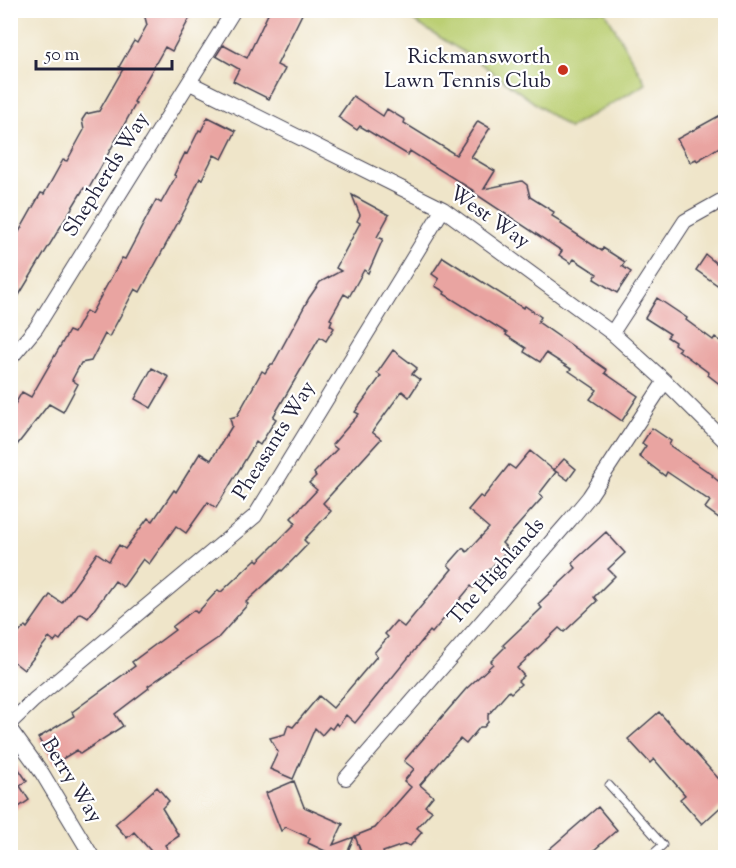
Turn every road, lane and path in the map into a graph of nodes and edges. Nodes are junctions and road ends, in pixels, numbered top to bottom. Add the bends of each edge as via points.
1 (234, 10) edge
2 (190, 83) junction
3 (726, 198) edge
4 (443, 209) junction
5 (612, 333) junction
6 (10, 359) edge
7 (665, 381) junction
8 (726, 442) edge
9 (10, 723) edge
10 (10, 729) edge
11 (346, 778) dead end
12 (609, 784) dead end
13 (93, 858) edge
14 (648, 858) edge

1 - 2 street, Shepherds Way
2 - 4 street, West Way
2 - 6 street, Shepherds Way via 36,328
3 - 5 street via 685,221
4 - 5 street, West Way
4 - 9 street, Pheasants Way via 255,516
5 - 7 street, West Way
7 - 8 street, West Way
7 - 11 street, The Highlands via 570,520
10 - 13 street, Berry Way via 42,773
12 - 14 lane via 663,845

